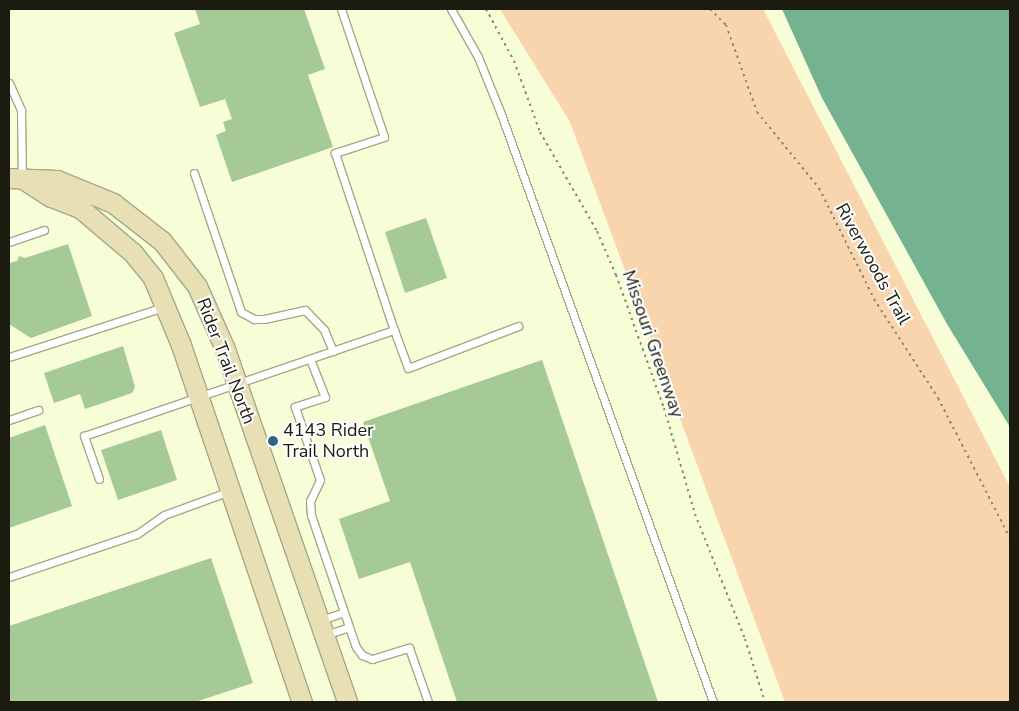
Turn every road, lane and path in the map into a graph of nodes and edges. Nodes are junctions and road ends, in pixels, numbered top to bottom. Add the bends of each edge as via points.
1 (341, 9) edge
2 (451, 9) edge
3 (486, 9) edge
4 (710, 9) edge
5 (9, 83) edge
6 (194, 173) dead end
7 (15, 178) edge
8 (44, 185) junction
9 (44, 230) dead end
10 (9, 242) edge
11 (167, 306) junction
12 (518, 326) dead end
13 (394, 330) junction
14 (333, 351) junction
15 (9, 357) edge
16 (310, 359) junction
17 (236, 384) junction
18 (199, 396) junction
19 (38, 410) dead end
20 (9, 420) edge
21 (99, 479) dead end
22 (230, 490) junction
23 (1010, 538) edge
24 (9, 577) edge
25 (344, 612) junction
26 (349, 626) junction
27 (322, 628) junction
28 (302, 702) edge
29 (347, 702) edge
30 (428, 702) edge
31 (713, 702) edge
32 (765, 702) edge

1 - 13 lane via 384,137 335,153
2 - 31 lane via 478,57 501,114
3 - 32 path, Missouri Greenway via 514,61 540,132 597,231 616,275 664,408 695,514 745,639
4 - 23 path, Riverwoods Trail via 726,25 758,112 819,188 874,299 938,398
5 - 7 lane via 21,110
6 - 14 lane via 241,312 254,319 264,319 305,310 324,330
7 - 8 street
8 - 11 street, Rider Trail North via 80,208 112,235 153,278
8 - 17 street, Rider Trail North via 57,180 113,203 162,241 196,286 212,315
9 - 10 lane
11 - 15 lane
11 - 18 street, Rider Trail North
12 - 13 lane via 408,368
13 - 14 lane
14 - 16 lane
16 - 17 lane
16 - 25 lane via 324,397 295,407 320,480 310,501 311,515
17 - 18 lane
17 - 27 street, Rider Trail North
18 - 21 lane via 84,436
18 - 22 street, Rider Trail North
19 - 20 lane
22 - 24 lane via 164,515 137,534
22 - 28 street, Rider Trail North
25 - 26 lane
25 - 27 lane
26 - 27 lane
26 - 30 lane via 356,648 362,655 372,658 409,648
27 - 29 street, Rider Trail North

